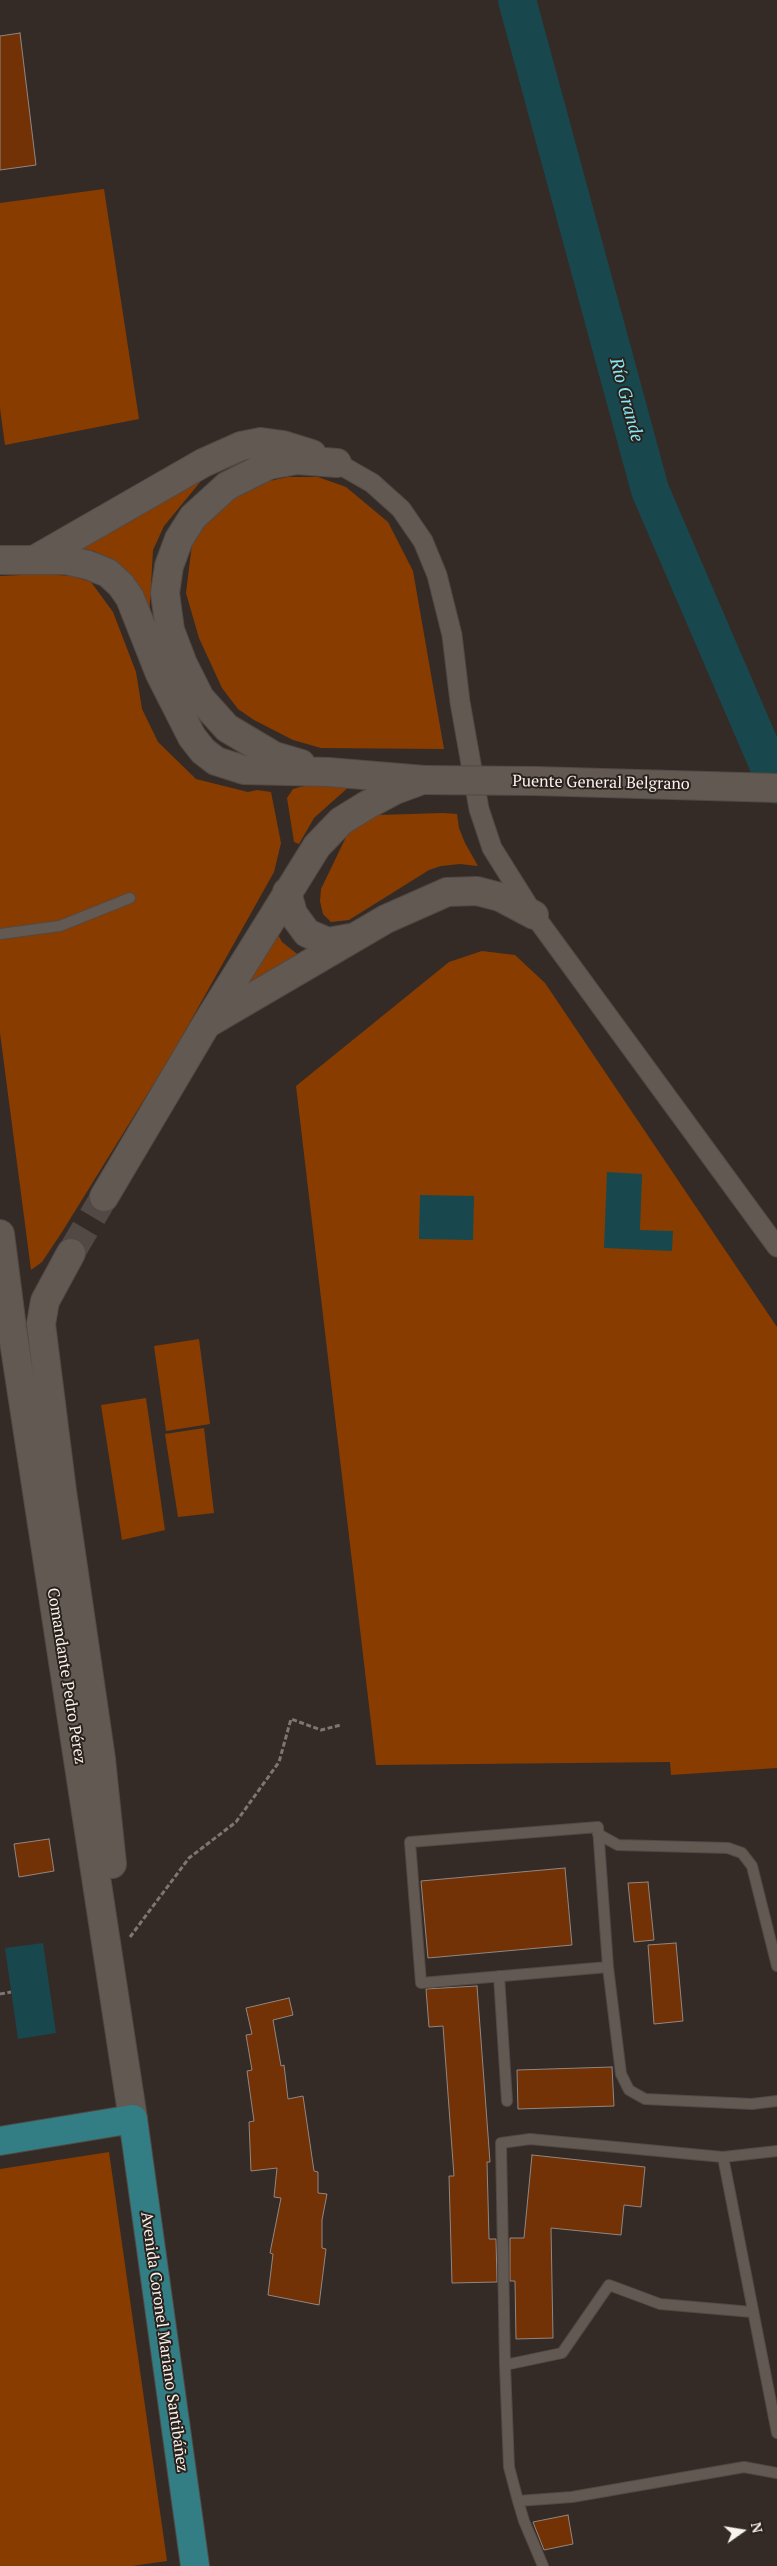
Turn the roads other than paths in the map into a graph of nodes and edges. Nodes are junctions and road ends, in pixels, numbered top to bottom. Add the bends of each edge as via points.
1 (337, 463) junction
2 (0, 560) edge
3 (32, 561) junction
4 (328, 772) junction
5 (424, 780) junction
6 (777, 788) edge
7 (287, 892) junction
8 (130, 898) dead end
9 (534, 915) junction
10 (0, 934) edge
11 (352, 938) junction
12 (207, 1023) junction
13 (104, 1197) tunnel mouth
14 (0, 1234) edge
15 (777, 1247) edge
16 (71, 1253) tunnel mouth
17 (598, 1834) junction
18 (110, 1966) junction
19 (777, 1966) edge
20 (608, 1967) junction
21 (499, 1976) junction
22 (508, 2101) dead end
23 (777, 2101) edge
24 (133, 2119) junction
25 (0, 2141) edge
26 (777, 2151) edge
27 (723, 2157) junction
28 (752, 2312) junction
29 (505, 2365) junction
30 (777, 2433) edge
31 (777, 2473) edge
32 (518, 2501) junction
33 (194, 2566) edge
34 (543, 2566) edge

1 - 3 main road via 283,445 261,442 246,445 203,463
1 - 4 main road via 298,460 269,465 220,491 193,517 178,539 165,593 170,630 183,664 200,698 227,728 274,756
1 - 9 street via 372,483 401,509 423,541 437,575 452,634 479,809 492,848
2 - 3 main road
3 - 4 main road via 66,560 88,565 108,573 121,585 130,598 160,674 192,737 216,761 244,770
4 - 5 main road, Puente General Belgrano
5 - 6 main road, Puente General Belgrano, bridge
5 - 7 main road via 380,796 341,821 317,846
7 - 11 main road via 293,914 307,933 328,942
7 - 12 main road
8 - 10 lane via 60,926
9 - 11 main road via 500,897 463,890 447,892
9 - 15 street
11 - 12 main road
12 - 13 main road
14 - 18 main road, Comandante Pedro Pérez
16 - 18 main road via 45,1301 41,1324 112,1858
17 - 19 lane via 618,1845 728,1848 742,1853 752,1866
17 - 20 lane
17 - 21 lane via 598,1827 410,1842 421,1982
18 - 24 main road, Comandante Pedro Pérez
20 - 21 lane
20 - 23 lane via 621,2074 630,2090 646,2099 752,2104
21 - 22 lane
24 - 25 main road
24 - 33 main road, Avenida Coronel Mariano Santibáñez
26 - 27 lane
27 - 28 lane
27 - 29 lane via 530,2139 501,2143
28 - 29 lane via 660,2304 609,2285 562,2353
28 - 30 lane
29 - 32 lane via 510,2467
31 - 32 lane via 744,2466 572,2497
32 - 34 lane

